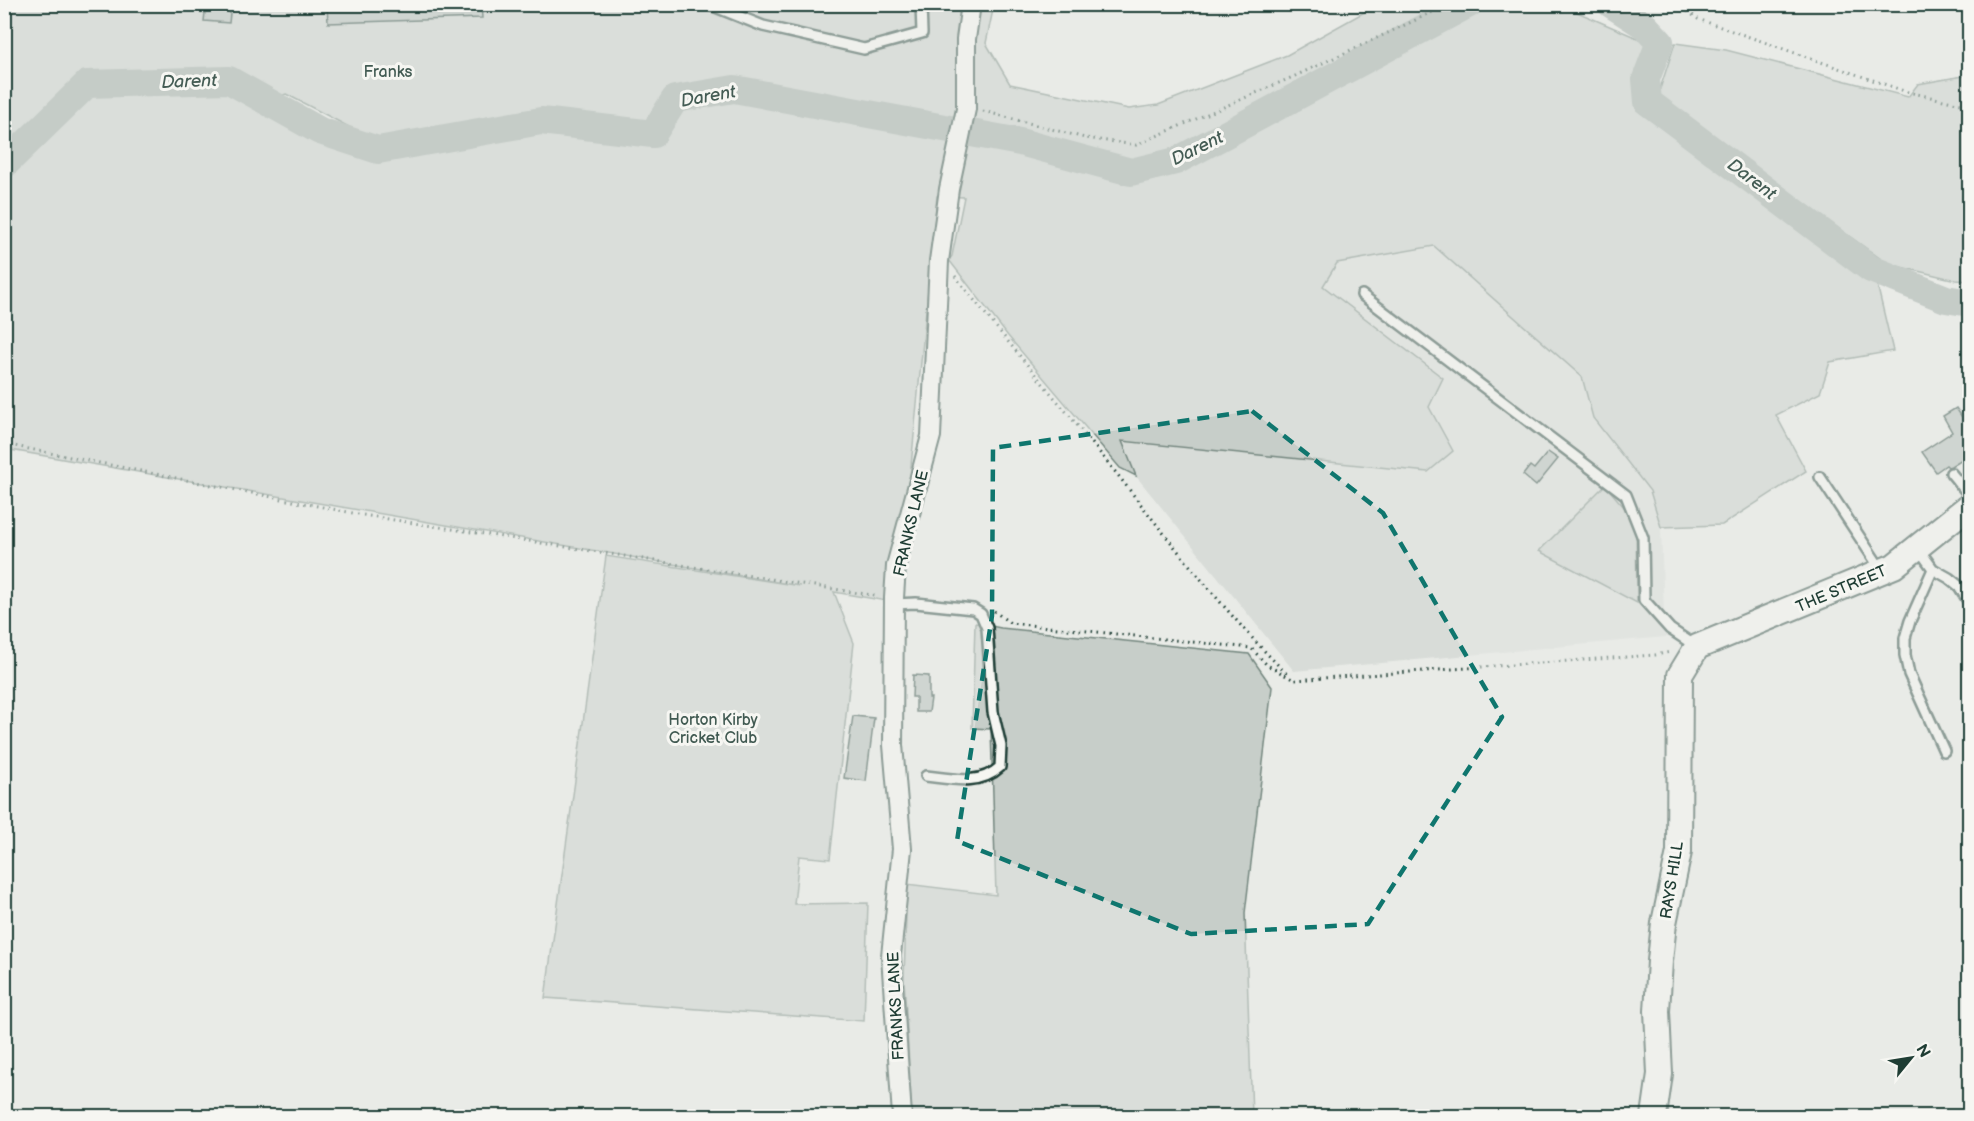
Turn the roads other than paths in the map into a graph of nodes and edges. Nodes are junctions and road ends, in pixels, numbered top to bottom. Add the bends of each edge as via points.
1 (708, 4) edge
2 (921, 4) edge
3 (971, 4) edge
4 (1362, 295) dead end
5 (1951, 473) dead end
6 (1820, 477) dead end
7 (1970, 496) edge
8 (1970, 505) edge
9 (1918, 548) junction
10 (1933, 569) junction
11 (1882, 571) junction
12 (894, 601) junction
13 (1970, 604) edge
14 (1697, 647) junction
15 (1944, 751) dead end
16 (926, 776) dead end
17 (902, 1116) edge
18 (1654, 1116) edge

1 - 2 lane via 763,26 864,49 922,33
3 - 12 street, FRANKS LANE via 966,39 966,110 939,261 932,436 896,566
4 - 14 lane via 1626,495 1643,538 1644,600 1670,629
5 - 7 lane
6 - 11 lane
8 - 9 street, THE STREET
9 - 10 lane
9 - 11 street, THE STREET
10 - 13 lane via 1959,586
10 - 15 lane via 1910,621 1905,655 1909,674
11 - 14 street, THE STREET
12 - 16 lane via 973,609 981,614 987,628 1000,767 991,776 977,779
12 - 17 street, FRANKS LANE via 894,745 902,849 891,956
14 - 18 street, RAYS HILL via 1680,675 1678,852 1660,961 1660,1074

